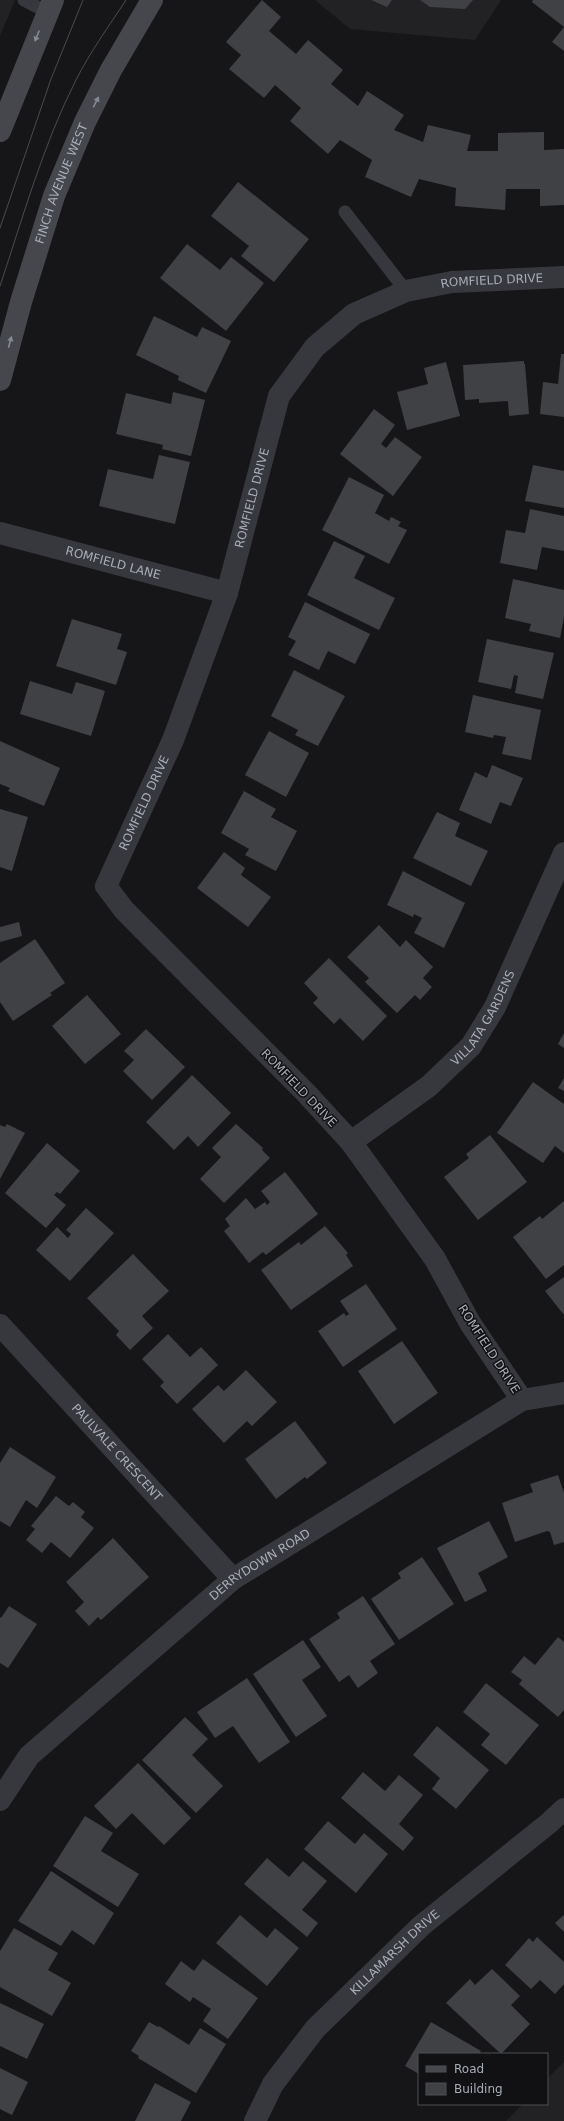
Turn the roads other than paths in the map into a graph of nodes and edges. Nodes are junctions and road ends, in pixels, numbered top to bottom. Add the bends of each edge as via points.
1 (24, 0) edge
2 (152, 0) edge
3 (50, 6) edge
4 (0, 132) edge
5 (345, 212) dead end
6 (564, 277) edge
7 (406, 291) junction
8 (0, 380) edge
9 (0, 533) edge
10 (227, 593) junction
11 (564, 853) edge
12 (351, 1142) junction
13 (0, 1325) edge
14 (564, 1393) edge
15 (522, 1400) junction
16 (233, 1580) junction
17 (0, 1800) edge
18 (564, 1809) edge
19 (255, 2121) edge

1 - 3 lane
8 -> 2 main road, FINCH AVENUE WEST via 54,196 88,116
3 -> 4 main road
5 - 7 lane
6 - 7 street, ROMFIELD DRIVE via 452,282
7 - 10 street, ROMFIELD DRIVE via 354,314 315,347 279,396
9 - 10 street, ROMFIELD LANE
10 - 12 street, ROMFIELD DRIVE via 173,740 106,886 124,910 306,1093
11 - 12 street, VILLATA GARDENS via 495,1007 471,1046 429,1086
12 - 15 street, ROMFIELD DRIVE via 435,1259 470,1323
13 - 16 street, PAULVALE CRESCENT
14 - 15 street, DERRYDOWN ROAD
15 - 16 street, DERRYDOWN ROAD
16 - 17 street, DERRYDOWN ROAD via 29,1756
18 - 19 street, KILLAMARSH DRIVE via 421,1926 315,2029 273,2084

